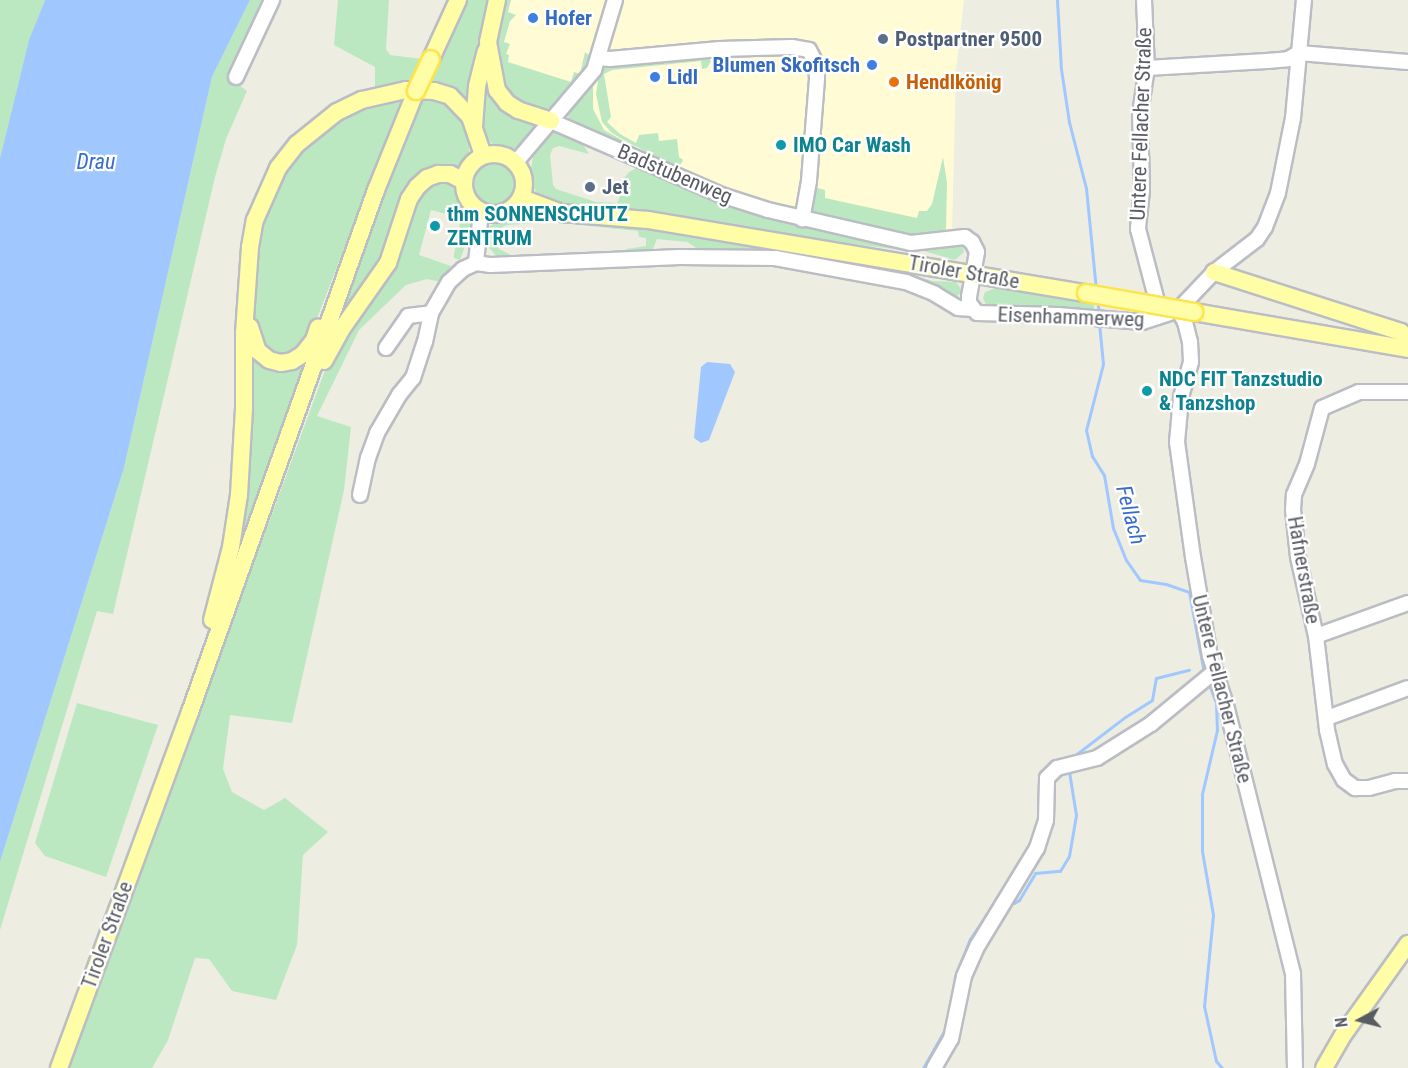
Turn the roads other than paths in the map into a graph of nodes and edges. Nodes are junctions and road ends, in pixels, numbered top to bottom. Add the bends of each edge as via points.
1 (272, 0) edge
2 (458, 0) edge
3 (497, 0) edge
4 (615, 0) edge
5 (1144, 0) edge
6 (1304, 0) edge
7 (488, 42) junction
8 (1299, 53) junction
9 (598, 58) junction
10 (1408, 62) edge
11 (1147, 68) junction
12 (236, 77) dead end
13 (551, 121) junction
14 (474, 127) junction
15 (483, 155) junction
16 (516, 162) junction
17 (464, 181) junction
18 (522, 198) junction
19 (481, 212) junction
20 (801, 219) junction
21 (476, 263) junction
22 (1214, 272) junction
23 (975, 274) junction
24 (343, 286) junction
25 (247, 299) junction
26 (972, 309) junction
27 (1186, 311) junction
28 (431, 313) junction
29 (1161, 318) junction
30 (1408, 339) edge
31 (386, 348) dead end
32 (1408, 350) edge
33 (1408, 392) edge
34 (297, 415) junction
35 (360, 495) dead end
36 (1408, 603) edge
37 (1316, 636) junction
38 (1209, 677) junction
39 (1408, 688) edge
40 (190, 712) junction
41 (1327, 718) junction
42 (1408, 781) edge
43 (1408, 944) edge
44 (59, 1068) edge
45 (934, 1068) edge
46 (1294, 1068) edge
47 (1324, 1068) edge

1 - 12 street
2 - 24 main road, Tiroler Straße, bridge via 400,129
3 - 7 main road
4 - 9 street
5 - 11 street, Untere Fellacher Straße
6 - 8 street, Eisenhammerweg
7 - 13 main road via 497,90 507,103 518,111
7 - 14 main road via 477,87
8 - 10 street
8 - 11 street via 1278,60
8 - 22 street, Eisenhammerweg via 1293,118 1278,193 1265,227 1257,239
9 - 13 street via 583,85
9 - 20 street via 720,49 809,50 816,64 816,78 809,181
11 - 29 street, Untere Fellacher Straße via 1140,113 1142,190 1138,229
13 - 16 street
13 - 20 street, Badstubenweg via 721,195
14 - 15 main road
14 - 25 main road via 450,96 420,89 362,100 315,126 278,168 265,193 250,247
15 - 16 main road via 496,153
15 - 17 main road via 469,166
16 - 18 main road via 524,178
17 - 19 main road via 467,197
17 - 34 main road via 450,174 438,174 417,187 409,199 388,263 341,330 313,394
18 - 19 main road via 508,211
18 - 23 main road, Tiroler Straße via 562,213 648,220
19 - 21 street
20 - 23 street, Badstubenweg via 911,243 965,237 977,252
21 - 26 street via 680,256 775,258 906,282 957,308
21 - 28 street via 462,269 449,282
22 - 27 street, Eisenhammerweg
22 - 30 main road via 1401,332
23 - 26 street, Eisenhammerweg via 969,297
23 - 27 main road, Tiroler Straße, bridge
24 - 25 main road via 325,310 314,340 303,354 281,363 269,360 253,342
24 - 34 main road, Tiroler Straße
25 - 40 main road via 239,495 219,596 187,697
26 - 29 street, Eisenhammerweg via 991,315 1093,317 1131,323
27 - 29 street, Eisenhammerweg
27 - 32 main road, Tiroler Straße
27 - 38 street, Untere Fellacher Straße via 1191,362 1181,398 1177,442
28 - 31 street via 408,316
28 - 35 street via 413,378 378,434
33 - 37 street, Hafnerstraße via 1359,392 1322,408 1294,495 1293,510 1298,557
34 - 40 main road, Tiroler Straße
36 - 37 street
37 - 41 street, Hafnerstraße
38 - 45 street via 1151,724 1097,758 1057,768 1047,777 1046,820 1037,848 978,945 964,976 951,1039
38 - 46 street, Untere Fellacher Straße via 1293,974
39 - 41 street
40 - 44 main road, Tiroler Straße
41 - 42 street, Hafnerstraße via 1334,758 1349,784 1361,789
43 - 47 main road

